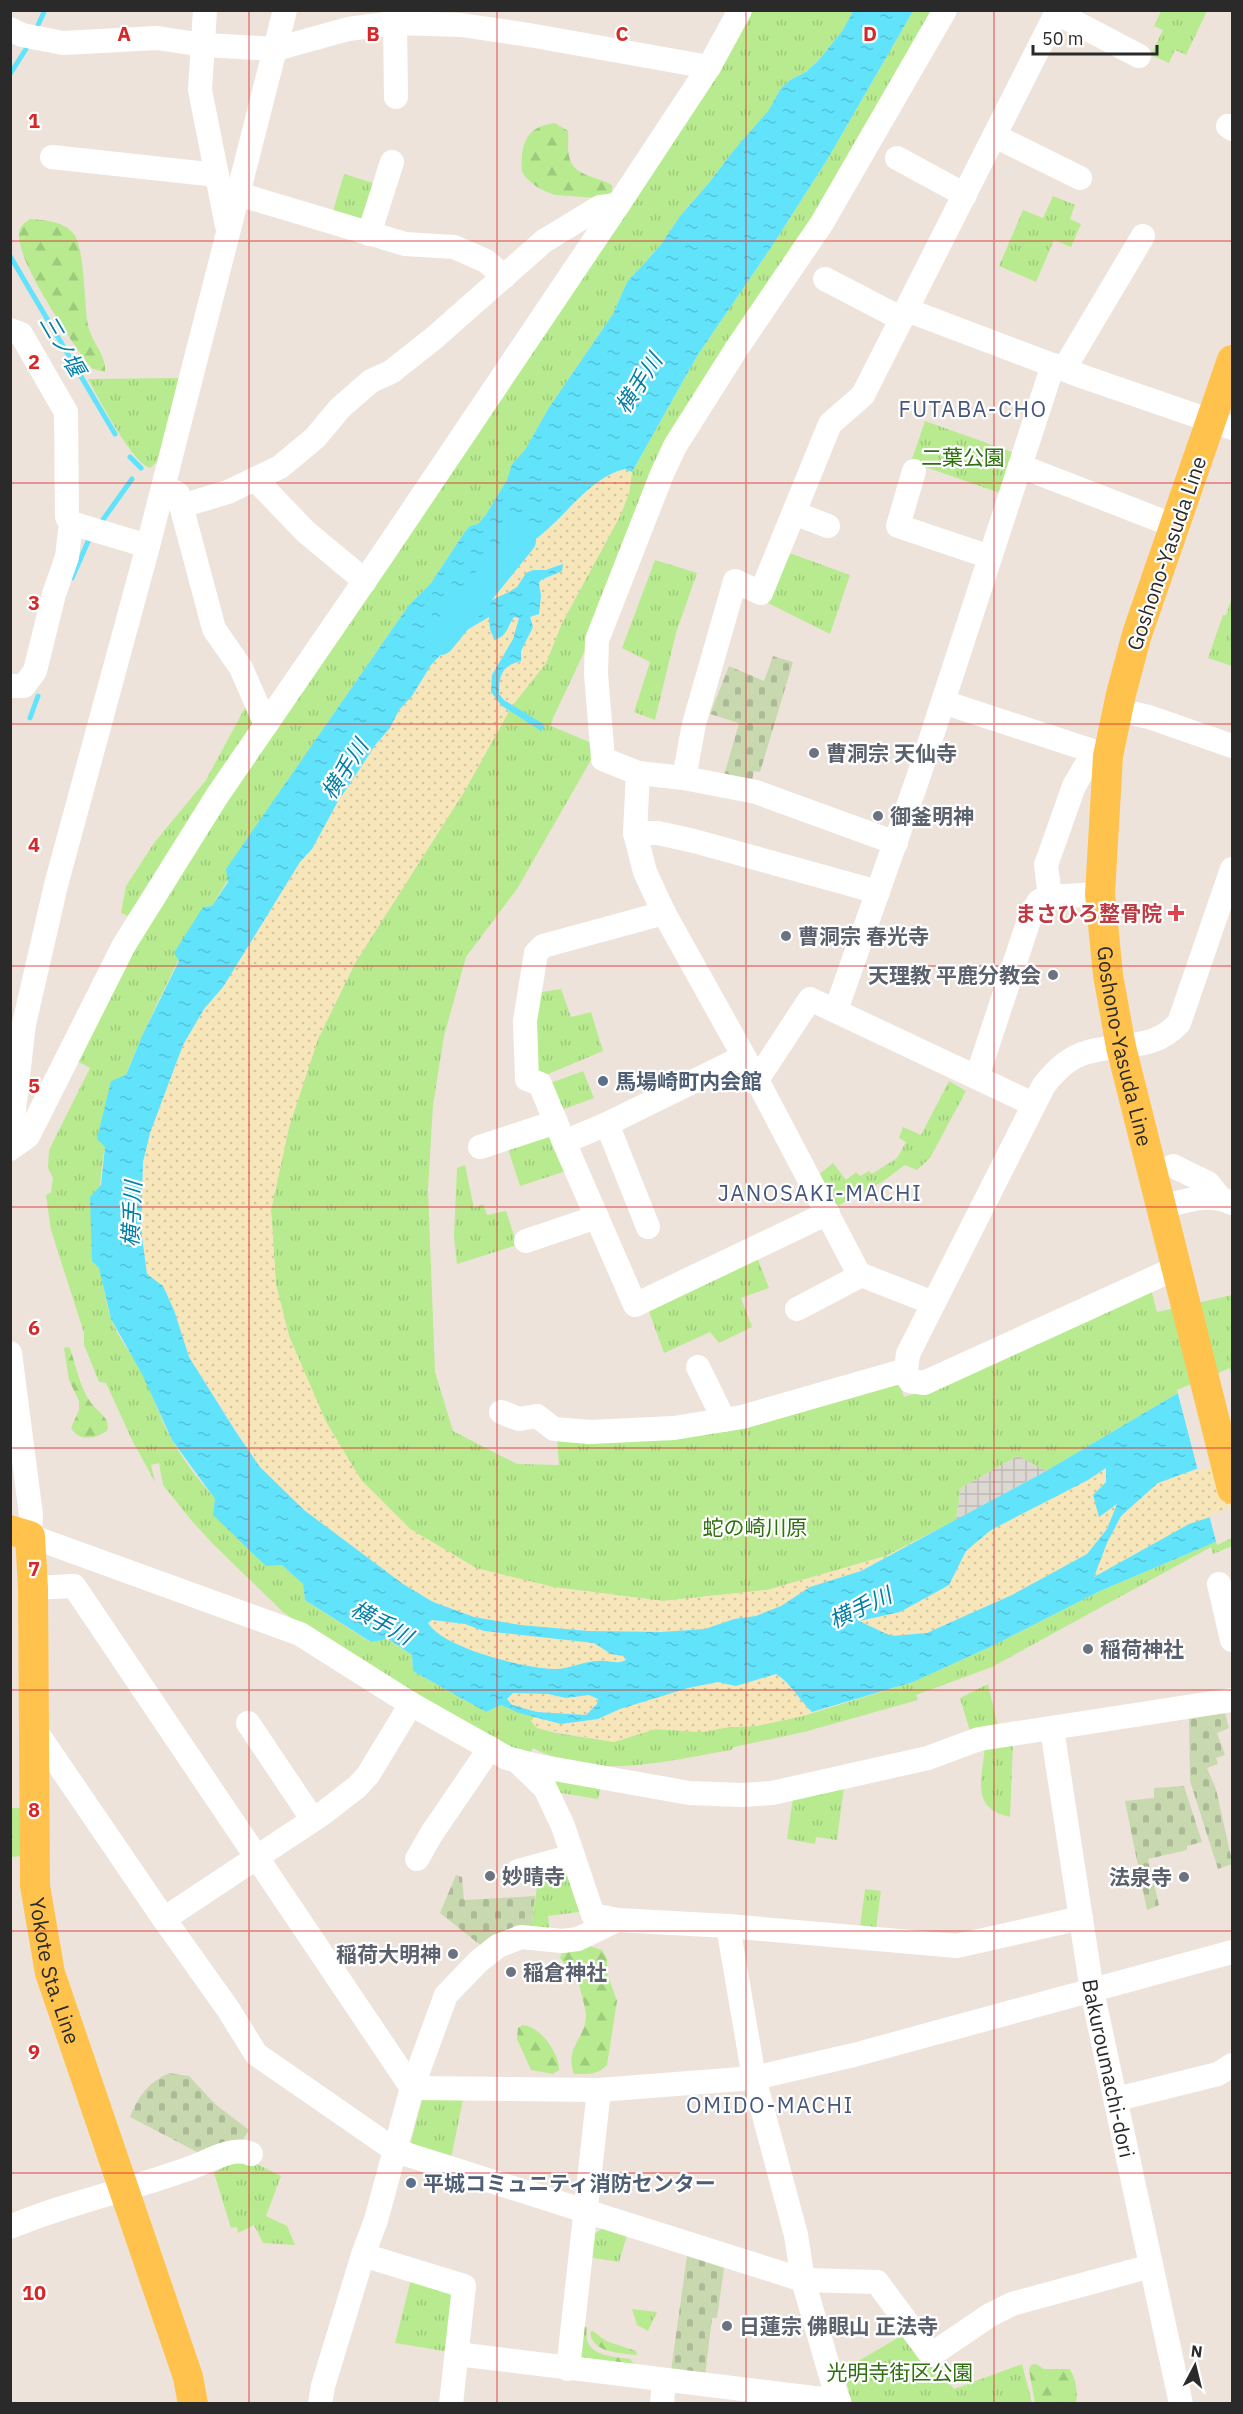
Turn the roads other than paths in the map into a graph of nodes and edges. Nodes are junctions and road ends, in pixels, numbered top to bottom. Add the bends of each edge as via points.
1 (205, 10) edge
2 (285, 10) edge
3 (740, 10) edge
4 (945, 10) edge
5 (1058, 12) edge
6 (395, 22) junction
7 (10, 29) edge
8 (204, 45) junction
9 (276, 49) junction
10 (1139, 56) dead end
11 (709, 68) junction
12 (396, 98) dead end
13 (994, 136) junction
14 (52, 157) dead end
15 (897, 158) dead end
16 (392, 162) dead end
17 (217, 175) junction
18 (1080, 178) dead end
19 (238, 194) junction
20 (964, 195) junction
21 (618, 205) junction
22 (228, 234) junction
23 (369, 234) junction
24 (1143, 236) dead end
25 (504, 277) junction
26 (825, 279) dead end
27 (904, 314) junction
28 (10, 330) edge
29 (1233, 360) edge
30 (1058, 367) junction
31 (1222, 424) edge
32 (1020, 466) junction
33 (914, 471) dead end
34 (255, 479) junction
35 (163, 485) junction
36 (181, 506) junction
37 (794, 513) junction
38 (71, 523) junction
39 (828, 526) dead end
40 (1174, 526) junction
41 (148, 546) junction
42 (990, 558) junction
43 (365, 581) junction
44 (10, 686) edge
45 (943, 702) junction
46 (1117, 710) junction
47 (266, 725) junction
48 (1233, 746) edge
49 (1096, 762) junction
50 (638, 773) junction
51 (684, 778) junction
52 (635, 833) junction
53 (896, 843) junction
54 (1233, 869) edge
55 (878, 892) junction
56 (1100, 894) junction
57 (1050, 897) junction
58 (663, 913) junction
59 (836, 1010) junction
60 (1120, 1047) junction
61 (743, 1057) junction
62 (977, 1077) junction
63 (757, 1080) junction
64 (1033, 1104) junction
65 (607, 1125) junction
66 (560, 1132) junction
67 (10, 1144) edge
68 (480, 1147) dead end
69 (10, 1149) edge
70 (1173, 1166) dead end
71 (1226, 1201) edge
72 (1161, 1207) junction
73 (828, 1213) junction
74 (597, 1217) junction
75 (648, 1227) dead end
76 (526, 1241) dead end
77 (859, 1274) junction
78 (1179, 1280) junction
79 (933, 1304) junction
80 (797, 1309) dead end
81 (10, 1353) edge
82 (698, 1367) dead end
83 (906, 1370) junction
84 (501, 1412) dead end
85 (724, 1420) junction
86 (1233, 1489) edge
87 (20, 1533) edge
88 (1219, 1584) dead end
89 (74, 1586) junction
90 (33, 1588) junction
91 (1233, 1640) edge
92 (1233, 1700) edge
93 (411, 1704) junction
94 (248, 1724) dead end
95 (33, 1727) junction
96 (1052, 1729) junction
97 (490, 1749) junction
98 (517, 1761) junction
99 (313, 1820) junction
100 (573, 1856) junction
101 (257, 1857) junction
102 (417, 1860) dead end
103 (518, 1871) dead end
104 (1081, 1918) junction
105 (164, 1919) junction
106 (617, 1920) junction
107 (728, 1926) junction
108 (1233, 1952) edge
109 (1092, 1991) junction
110 (1233, 2065) edge
111 (754, 2078) junction
112 (412, 2088) junction
113 (599, 2090) junction
114 (1117, 2099) junction
115 (396, 2151) junction
116 (251, 2154) dead end
117 (124, 2191) junction
118 (584, 2212) junction
119 (10, 2227) edge
120 (363, 2255) junction
121 (1151, 2266) junction
122 (803, 2280) junction
123 (457, 2354) junction
124 (568, 2369) junction
125 (663, 2392) edge
126 (839, 2402) edge
127 (193, 2403) edge
128 (320, 2403) edge
129 (451, 2403) edge
130 (1181, 2403) edge

1 - 8 street
2 - 9 street
3 - 11 street
4 - 50 street via 822,223 675,446 646,514 597,640 603,759
5 - 10 street
5 - 13 street
6 - 9 street via 348,29
6 - 11 street via 517,33
6 - 12 street
7 - 8 street via 63,43 157,38
8 - 9 street
8 - 17 street via 201,90
9 - 19 street
11 - 21 street
13 - 18 street
13 - 20 street
14 - 17 street
15 - 20 street
16 - 23 street
17 - 22 street
19 - 22 street
19 - 23 street
20 - 27 street
21 - 25 street via 600,207 544,241
21 - 43 street
22 - 35 street
23 - 25 street via 405,244 454,247 486,261
24 - 30 street
25 - 34 street via 434,339 391,372 371,381 280,467
26 - 27 street
27 - 30 street
27 - 37 street via 864,395 830,424
28 - 38 street via 21,334 66,412 67,516
29 - 31 main road, Goshono-Yasuda Line
30 - 31 street
30 - 32 street
31 - 40 main road, Goshono-Yasuda Line
32 - 40 street
32 - 42 street
33 - 42 street via 898,526
34 - 36 street
34 - 43 street via 306,532
35 - 36 street via 178,494
35 - 41 street
36 - 47 street via 214,629 241,668
37 - 39 street
37 - 51 street via 761,593 735,581 694,724
38 - 41 street
38 - 44 street via 67,557 35,671 24,686
40 - 46 main road, Goshono-Yasuda Line via 1137,634
41 - 67 street via 56,885 24,1024
42 - 45 street
43 - 47 street
45 - 49 street
45 - 53 street
46 - 48 street
46 - 49 main road, Goshono-Yasuda Line
47 - 69 street via 124,945 28,1136
49 - 56 main road, Goshono-Yasuda Line
49 - 57 street via 1074,786 1046,865
50 - 51 street
50 - 52 street
51 - 53 street via 756,792
52 - 55 street via 658,833 694,841
52 - 58 street via 645,872
53 - 55 street
54 - 60 street via 1179,1023 1155,1040
55 - 59 street
56 - 57 street
56 - 60 main road, Goshono-Yasuda Line
57 - 62 street via 1039,901 1031,914
58 - 61 street
58 - 66 street via 543,946 536,952 525,1021 526,1079 540,1084
59 - 62 street
59 - 63 street via 810,999
60 - 64 street via 1088,1052 1065,1063 1044,1085
60 - 72 main road, Goshono-Yasuda Line
61 - 63 street
61 - 65 street
62 - 64 street
63 - 73 street
64 - 79 street
65 - 66 street
65 - 75 street
66 - 68 street
66 - 74 street
70 - 71 street via 1208,1183
71 - 72 street via 1207,1196
72 - 78 main road, Goshono-Yasuda Line
73 - 74 street via 635,1305
73 - 77 street
74 - 76 street
77 - 79 street
77 - 80 street
78 - 83 street via 924,1383 910,1381
78 - 86 main road, Goshono-Yasuda Line
79 - 83 street via 908,1354
81 - 87 street via 31,1515
82 - 85 street
83 - 85 street
84 - 85 street via 519,1419 537,1416 554,1430 590,1432 674,1428
87 - 89 street via 54,1552
87 - 90 main road, Yokote Sta. Line
87 - 93 street via 300,1634
88 - 91 street
89 - 90 street
89 - 101 street
90 - 95 main road, Yokote Sta. Line
92 - 96 street
93 - 97 street
93 - 99 street via 368,1775
94 - 99 street
95 - 105 street
95 - 117 main road, Yokote Sta. Line via 35,1886 50,1973
96 - 98 street via 979,1739 928,1758 772,1793 743,1795 689,1793
96 - 104 street, Bakuroumachi-dori
97 - 98 street
97 - 102 street
98 - 100 street via 545,1788
99 - 101 street
100 - 103 street
100 - 106 street via 593,1915
101 - 105 street
101 - 112 street
104 - 107 street via 957,1946
104 - 109 street, Bakuroumachi-dori
105 - 115 street via 256,2054
106 - 107 street
106 - 112 street via 578,1939 521,1937 498,1946 478,1961 446,1995
107 - 111 street
108 - 109 street
109 - 111 street
109 - 114 street, Bakuroumachi-dori
110 - 114 street via 1218,2074
111 - 113 street
111 - 122 street via 796,2235
112 - 113 street
112 - 115 street
113 - 118 street
114 - 121 street, Bakuroumachi-dori
115 - 118 street
115 - 120 street
116 - 117 street via 237,2150
117 - 119 street
117 - 127 main road, Yokote Sta. Line via 188,2377
118 - 122 street
118 - 124 street
120 - 123 street via 464,2286
120 - 128 street
121 - 122 street via 1012,2304 931,2355 877,2282
121 - 130 street, Bakuroumachi-dori
122 - 126 street
123 - 124 street
123 - 129 street
124 - 125 street
125 - 126 street

